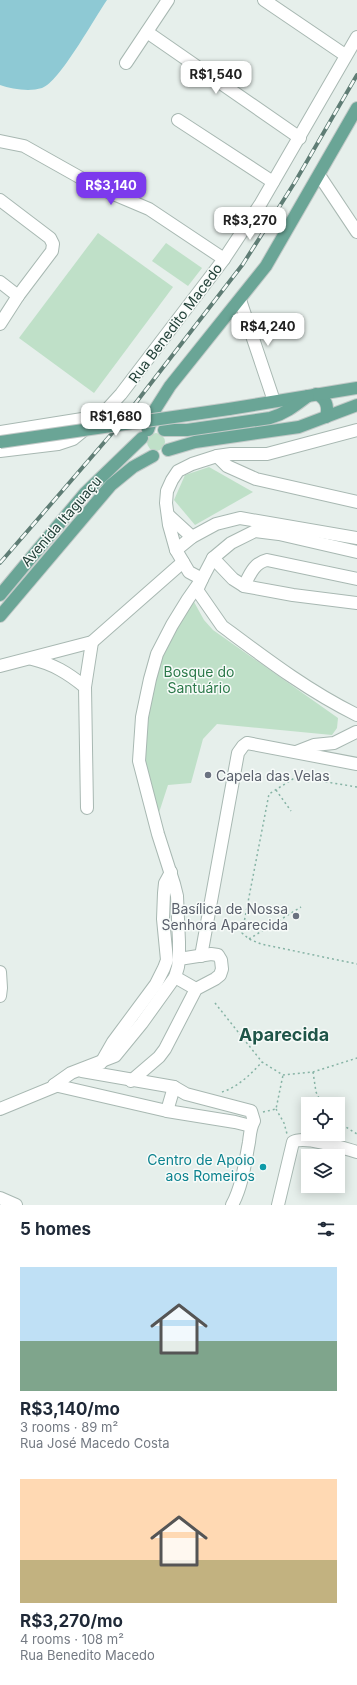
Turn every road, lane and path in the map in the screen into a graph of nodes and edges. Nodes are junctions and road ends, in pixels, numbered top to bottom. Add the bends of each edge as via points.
1 (168, 0) edge
2 (264, 0) edge
3 (147, 32) junction
4 (357, 37) edge
5 (345, 55) junction
6 (126, 63) dead end
7 (357, 108) edge
8 (178, 120) dead end
9 (300, 138) junction
10 (0, 141) edge
11 (320, 175) junction
12 (273, 182) junction
13 (0, 200) edge
14 (357, 232) edge
15 (224, 259) junction
16 (0, 282) edge
17 (18, 296) junction
18 (240, 300) junction
19 (0, 324) edge
20 (357, 388) edge
21 (312, 395) junction
22 (274, 401) junction
23 (357, 405) edge
24 (231, 409) junction
25 (154, 415) junction
26 (101, 416) junction
27 (278, 416) junction
28 (326, 417) junction
29 (308, 424) junction
30 (162, 429) junction
31 (357, 430) edge
32 (0, 432) edge
33 (145, 434) junction
34 (0, 442) edge
35 (168, 450) junction
36 (0, 451) edge
37 (152, 456) junction
38 (217, 456) junction
39 (357, 502) edge
40 (168, 515) junction
41 (240, 518) junction
42 (245, 535) junction
43 (192, 537) junction
44 (357, 538) edge
45 (176, 550) junction
46 (357, 552) edge
47 (213, 558) junction
48 (183, 562) junction
49 (13, 579) junction
50 (202, 579) junction
51 (357, 579) edge
52 (0, 586) edge
53 (244, 586) junction
54 (0, 595) edge
55 (357, 603) edge
56 (0, 616) edge
57 (92, 642) junction
58 (26, 658) junction
59 (0, 666) edge
60 (85, 687) junction
61 (357, 715) edge
62 (357, 732) edge
63 (295, 752) junction
64 (357, 764) edge
65 (357, 787) edge
66 (276, 790) junction
67 (87, 808) dead end
68 (291, 811) dead end
69 (171, 872) junction
70 (300, 907) dead end
71 (249, 939) junction
72 (201, 956) junction
73 (180, 960) junction
74 (357, 964) edge
75 (0, 972) edge
76 (175, 977) junction
77 (196, 988) junction
78 (0, 996) edge
79 (215, 1003) dead end
80 (357, 1058) edge
81 (262, 1062) junction
82 (101, 1063) junction
83 (78, 1071) junction
84 (313, 1072) junction
85 (283, 1075) junction
86 (131, 1081) junction
87 (54, 1085) junction
88 (174, 1087) junction
89 (221, 1092) dead end
90 (318, 1097) edge
91 (0, 1109) edge
92 (276, 1109) junction
93 (167, 1110) junction
94 (252, 1120) junction
95 (345, 1126) edge
96 (357, 1134) edge
97 (293, 1142) junction
98 (357, 1152) edge
99 (0, 1198) edge
100 (16, 1205) edge
101 (232, 1205) edge
102 (278, 1205) edge

1 - 3 street
2 - 5 street
3 - 6 street
3 - 9 street
4 - 5 street, Rua Benedito Macedo
5 - 9 street, Rua Benedito Macedo
7 - 11 main road
8 - 12 street
9 - 12 street, Rua Benedito Macedo
10 - 15 street via 24,146 97,187 149,209
11 - 14 street
11 - 18 main road via 266,266
12 - 15 street, Rua Benedito Macedo
13 - 17 street via 50,238 53,244 52,251
15 - 26 street, Rua Benedito Macedo via 121,394
16 - 17 street
17 - 19 street
18 - 22 street
18 - 25 main road via 170,386
20 - 21 main road
21 - 22 main road
21 - 27 main road
21 - 28 main road via 321,396 325,401
22 - 24 main road
23 - 28 main road
24 - 27 main road
24 - 34 main road, bridge
25 - 30 main road via 156,423
25 - 33 main road
26 - 32 street
26 - 36 street, Rua Benedito Macedo via 77,437 67,442
27 - 29 main road
27 - 30 main road via 187,430
28 - 29 main road
29 - 35 main road via 195,442
30 - 33 main road
30 - 35 main road via 168,433 171,442
31 - 38 street via 267,454
33 - 37 main road via 142,447
33 - 49 main road, Avenida Itaguaçu via 85,493
35 - 37 main road via 161,456
37 - 56 main road, Avenida Itaguaçu via 111,485
38 - 39 street via 227,466 256,478
38 - 40 street via 178,471 167,491
40 - 43 street
40 - 45 street
41 - 42 street
41 - 43 street via 216,524
41 - 44 street
42 - 46 street via 255,530 263,530
42 - 47 street
43 - 45 street
45 - 48 street
47 - 50 street
47 - 53 street
48 - 50 street via 188,572
48 - 57 street
49 - 52 main road
49 - 54 main road, Avenida Itaguaçu
50 - 61 street via 197,590 222,626 314,692
50 - 69 street via 176,618 157,654 142,717 139,761
51 - 53 street via 267,560 256,565
53 - 55 street
57 - 58 street
57 - 60 street
58 - 59 street
58 - 60 street via 46,662 69,674
60 - 67 street
62 - 63 street via 334,743 314,745
63 - 64 street
63 - 72 street via 247,743 238,753
65 - 66 path via 296,777
66 - 68 path
66 - 71 path via 269,794 242,924 242,933
69 - 73 street via 177,896
69 - 82 street via 165,883 164,893 167,960 156,984 117,1036
70 - 71 path
71 - 74 path via 261,944
72 - 73 street
72 - 77 street via 218,955 222,969 216,979
73 - 76 street
75 - 78 street
76 - 77 street
76 - 82 street via 115,1056
77 - 86 street via 165,1050
79 - 81 path
80 - 84 path
81 - 85 path
81 - 89 path via 248,1077
82 - 83 street
83 - 86 street
83 - 87 street
84 - 85 path
84 - 90 path
85 - 92 path
86 - 88 street
87 - 91 street via 56,1086
87 - 93 street
88 - 93 street
88 - 94 street via 186,1094 251,1110
92 - 94 path
92 - 97 path via 284,1123 288,1139
93 - 94 street via 235,1122
94 - 101 street via 239,1187
95 - 96 path
97 - 98 street via 300,1139 309,1140
97 - 102 street
99 - 100 street

